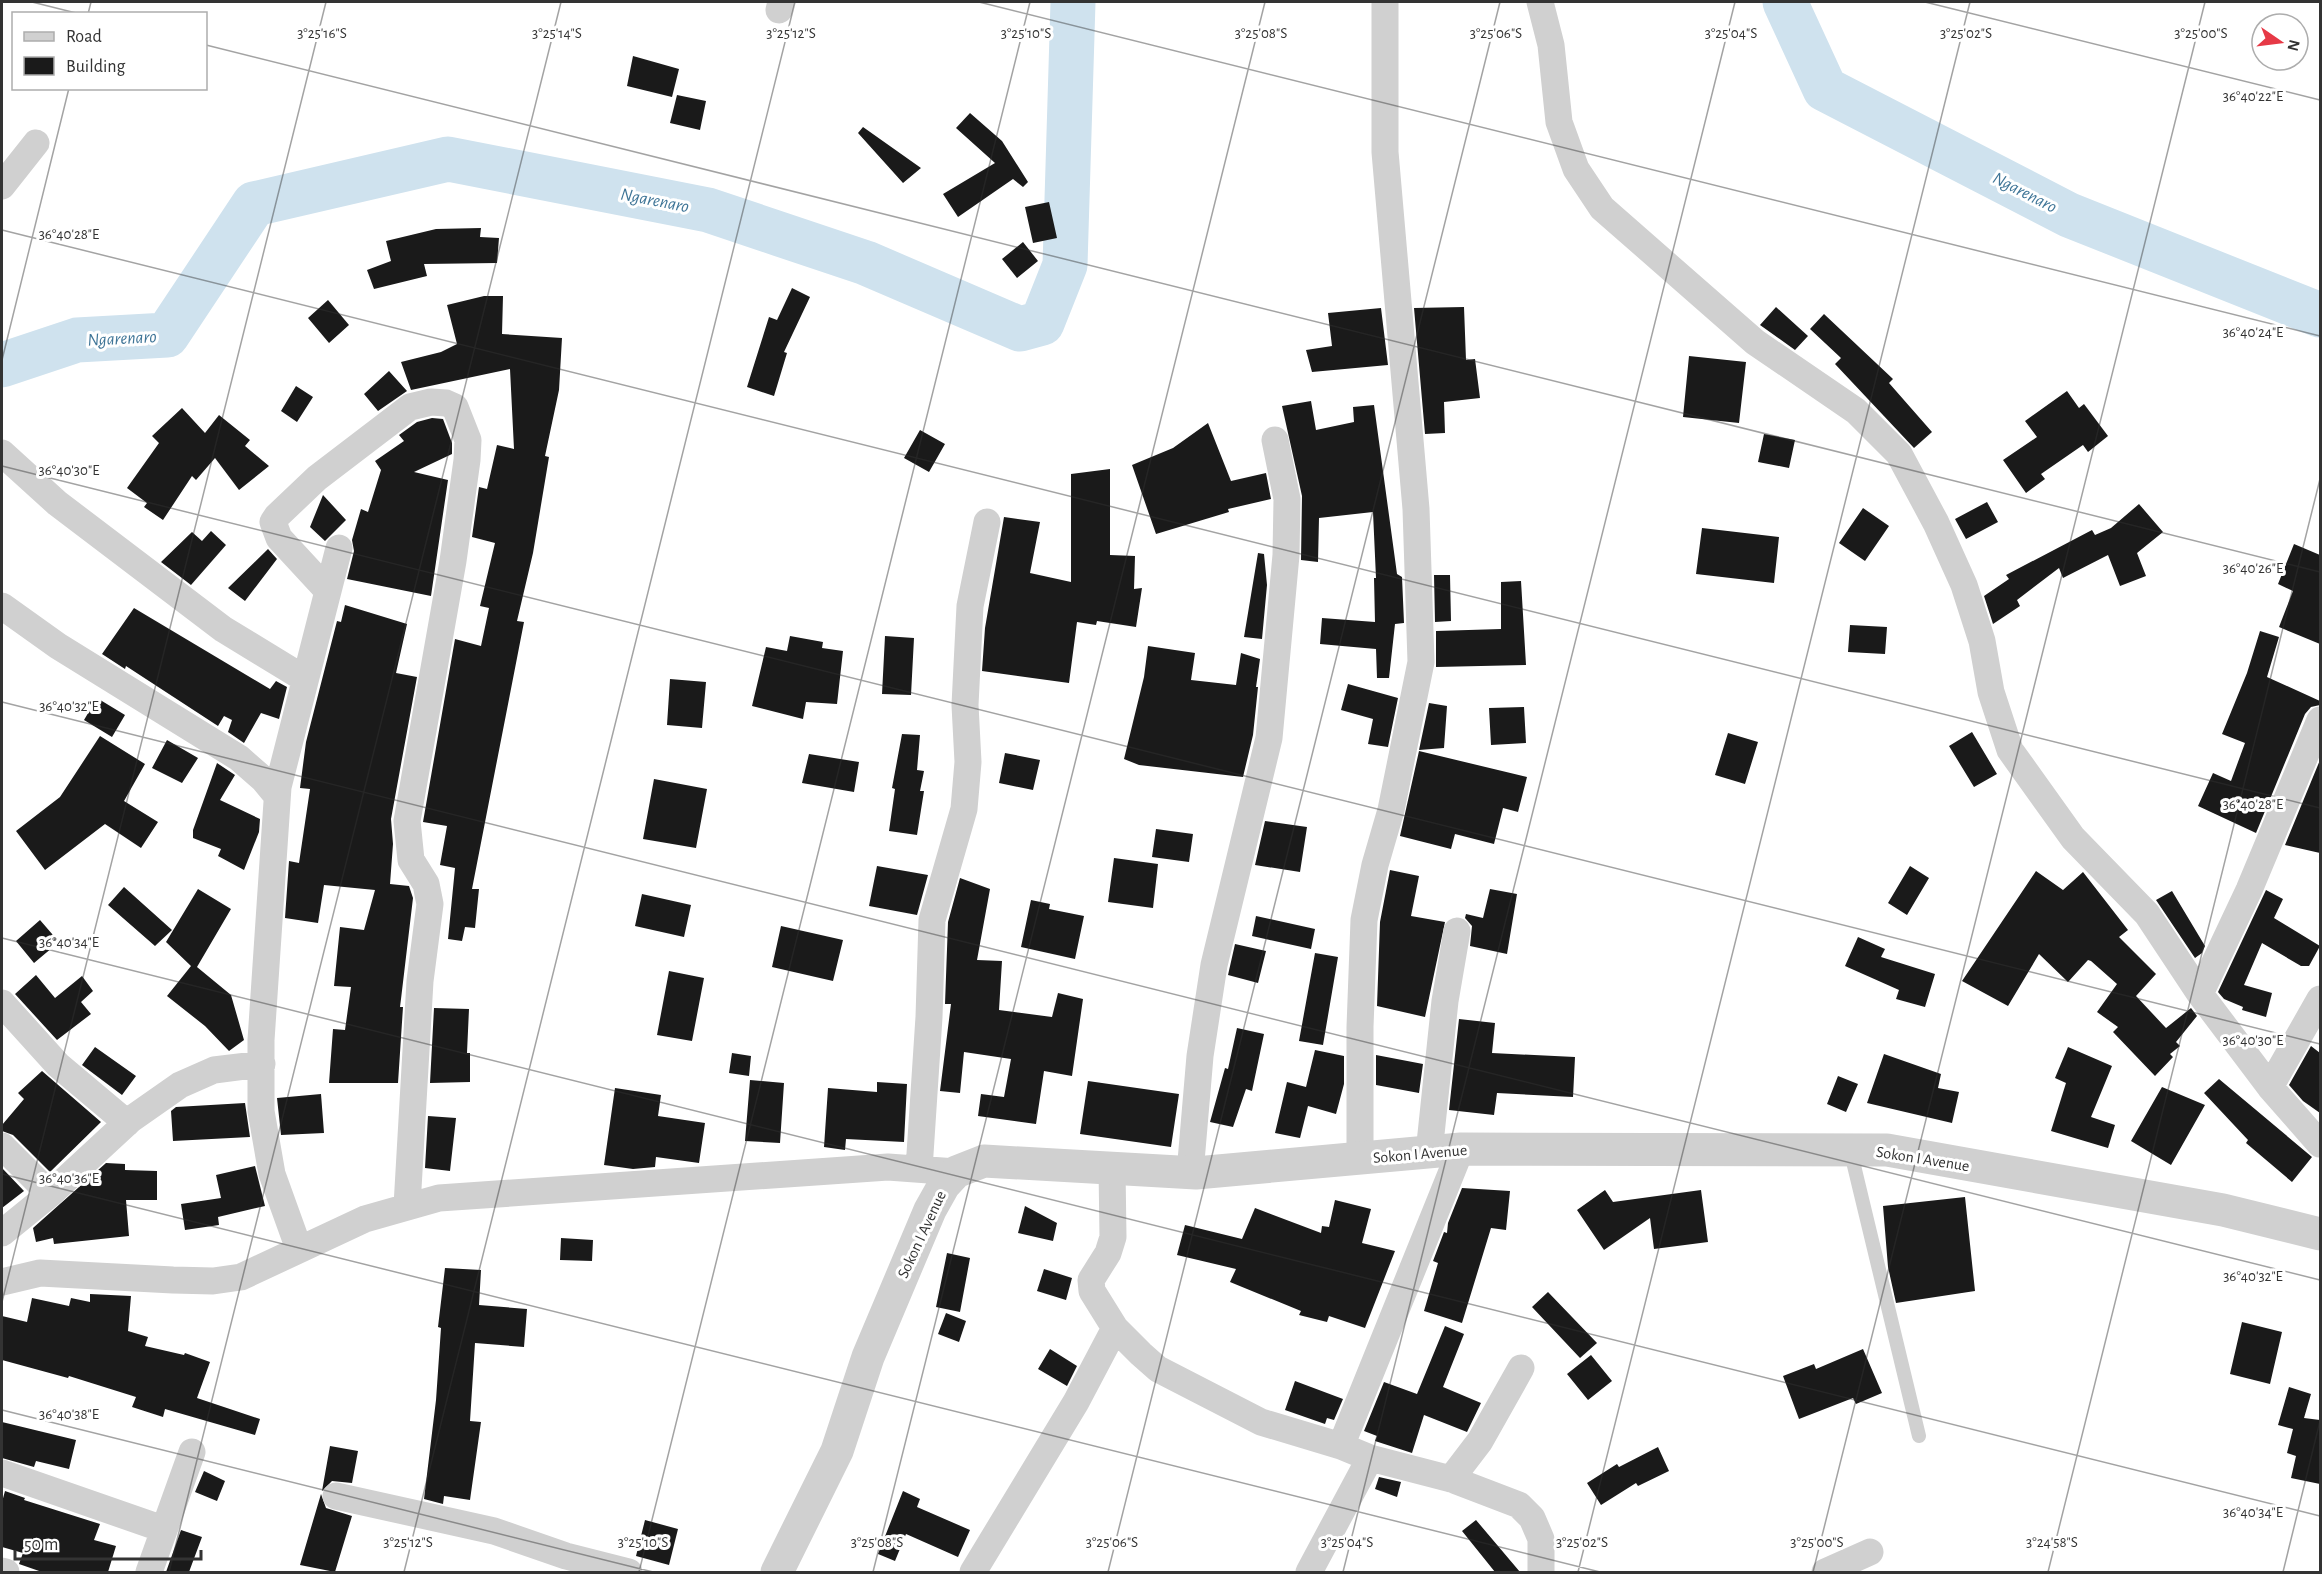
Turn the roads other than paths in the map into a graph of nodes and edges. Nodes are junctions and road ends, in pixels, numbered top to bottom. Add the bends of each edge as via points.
1 (1385, 2) edge
2 (1540, 2) edge
3 (36, 143) dead end
4 (2, 186) edge
5 (1275, 440) dead end
6 (2, 453) edge
7 (987, 522) dead end
8 (339, 548) dead end
9 (328, 591) junction
10 (2, 606) edge
11 (305, 679) junction
12 (2320, 720) edge
13 (277, 796) junction
14 (1457, 931) dead end
15 (2200, 994) junction
16 (2320, 999) edge
17 (2, 1003) edge
18 (262, 1064) junction
19 (2270, 1087) junction
20 (127, 1123) junction
21 (2320, 1144) edge
22 (2, 1146) edge
23 (1461, 1149) junction
24 (1850, 1149) junction
25 (1429, 1153) junction
26 (1360, 1159) junction
27 (1112, 1168) junction
28 (919, 1169) junction
29 (956, 1172) junction
30 (1190, 1173) junction
31 (50, 1194) junction
32 (407, 1206) junction
33 (2, 1233) edge
34 (2320, 1234) edge
35 (299, 1249) junction
36 (2, 1282) edge
37 (1115, 1328) junction
38 (1521, 1368) dead end
39 (1919, 1436) dead end
40 (1341, 1446) junction
41 (192, 1452) dead end
42 (1370, 1458) junction
43 (2, 1473) edge
44 (1451, 1479) junction
45 (336, 1497) dead end
46 (163, 1529) junction
47 (1870, 1552) dead end
48 (149, 1572) edge
49 (628, 1572) edge
50 (777, 1572) edge
51 (974, 1572) edge
52 (1309, 1572) edge
53 (1541, 1572) edge
54 (1825, 1572) edge

1 - 26 street via 1385,152 1416,509 1421,662 1364,920
2 - 15 street via 1551,45 1559,122 1576,169 1602,208 1755,342 1856,411 1899,454 1964,585 2010,750 2073,838 2147,914
3 - 4 street
5 - 30 street via 1287,499 1286,555 1269,738 1214,965 1200,1056
6 - 11 street via 57,503 223,629
7 - 28 street via 970,606 964,809 932,920
8 - 9 street
9 - 11 street
9 - 32 street via 279,538 273,522 277,516 317,478 410,407 431,402 455,407 468,440 467,460 407,821 411,860 426,884 430,904 420,981
10 - 13 street via 58,646 239,758
11 - 13 street
12 - 15 street via 2249,890
13 - 18 street
14 - 25 street via 1444,1001
15 - 19 street
16 - 19 street
17 - 20 street via 58,1065
18 - 20 street via 214,1070 180,1085
18 - 35 street via 261,1111 272,1174
19 - 21 street
20 - 31 street
22 - 31 street
23 - 24 street, Sokon I Avenue
23 - 25 street, Sokon I Avenue
23 - 40 street
24 - 34 street, Sokon I Avenue via 1887,1150 2078,1183 2223,1210
24 - 39 lane
25 - 26 street, Sokon I Avenue
26 - 30 street, Sokon I Avenue
27 - 29 street, Sokon I Avenue via 984,1161
27 - 30 street, Sokon I Avenue
27 - 37 street via 1113,1237 1091,1280 1092,1290
28 - 29 street
28 - 32 street via 888,1167 439,1198
29 - 50 street, Sokon I Avenue via 944,1185 926,1220 868,1357 837,1451
31 - 33 street
32 - 35 street via 365,1219
35 - 36 street via 241,1277 213,1281 40,1273
37 - 40 street via 1158,1369 1228,1407 1261,1422
37 - 51 street via 1076,1402
38 - 44 street via 1480,1441
40 - 42 street
41 - 46 street
42 - 44 street
42 - 52 street
43 - 46 street
44 - 53 street via 1520,1505 1532,1518 1541,1539
45 - 49 street via 494,1532
46 - 48 street
47 - 54 street

